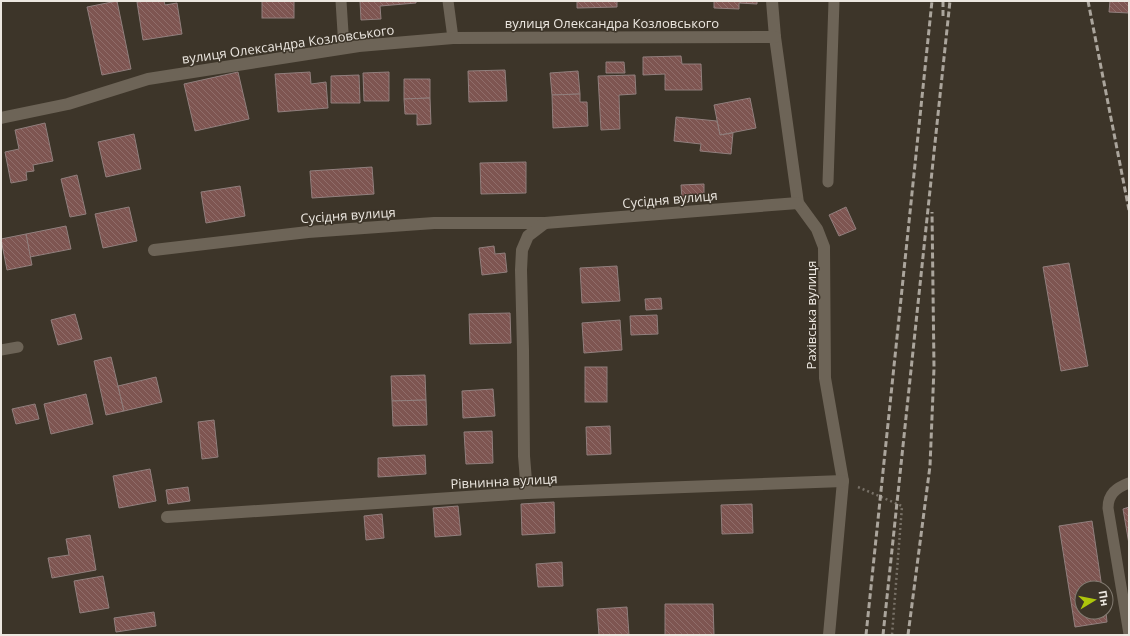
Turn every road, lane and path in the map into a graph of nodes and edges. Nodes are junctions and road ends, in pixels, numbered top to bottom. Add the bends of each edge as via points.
1 (341, 1) edge
2 (448, 1) edge
3 (772, 1) edge
4 (834, 1) edge
5 (775, 37) junction
6 (453, 38) junction
7 (344, 48) junction
8 (1, 118) edge
9 (828, 182) dead end
10 (798, 203) junction
11 (545, 223) junction
12 (154, 250) dead end
13 (18, 347) dead end
14 (1, 350) edge
15 (843, 481) junction
16 (1129, 484) edge
17 (527, 493) junction
18 (167, 517) dead end
19 (1129, 634) edge
20 (829, 635) edge
21 (892, 635) edge

1 - 7 lane
2 - 6 lane
3 - 5 street, Рахівська вулиця
4 - 9 lane
5 - 6 street, вулиця Олександра Козловського
5 - 10 street, Рахівська вулиця
6 - 7 street, вулиця Олександра Козловського
7 - 8 street, вулиця Олександра Козловського via 148,79 68,104
10 - 11 street, Сусідня вулиця
10 - 15 street, Рахівська вулиця via 817,229 824,247 825,378
11 - 12 street, Сусідня вулиця via 434,223 308,232
11 - 17 street via 528,236 522,250 520,270
13 - 14 lane
15 - 17 street, Рівнинна вулиця
15 - 20 street, Рахівська вулиця
15 - 21 path via 902,506
16 - 19 lane via 1121,486 1108,500
17 - 18 street, Рівнинна вулиця

